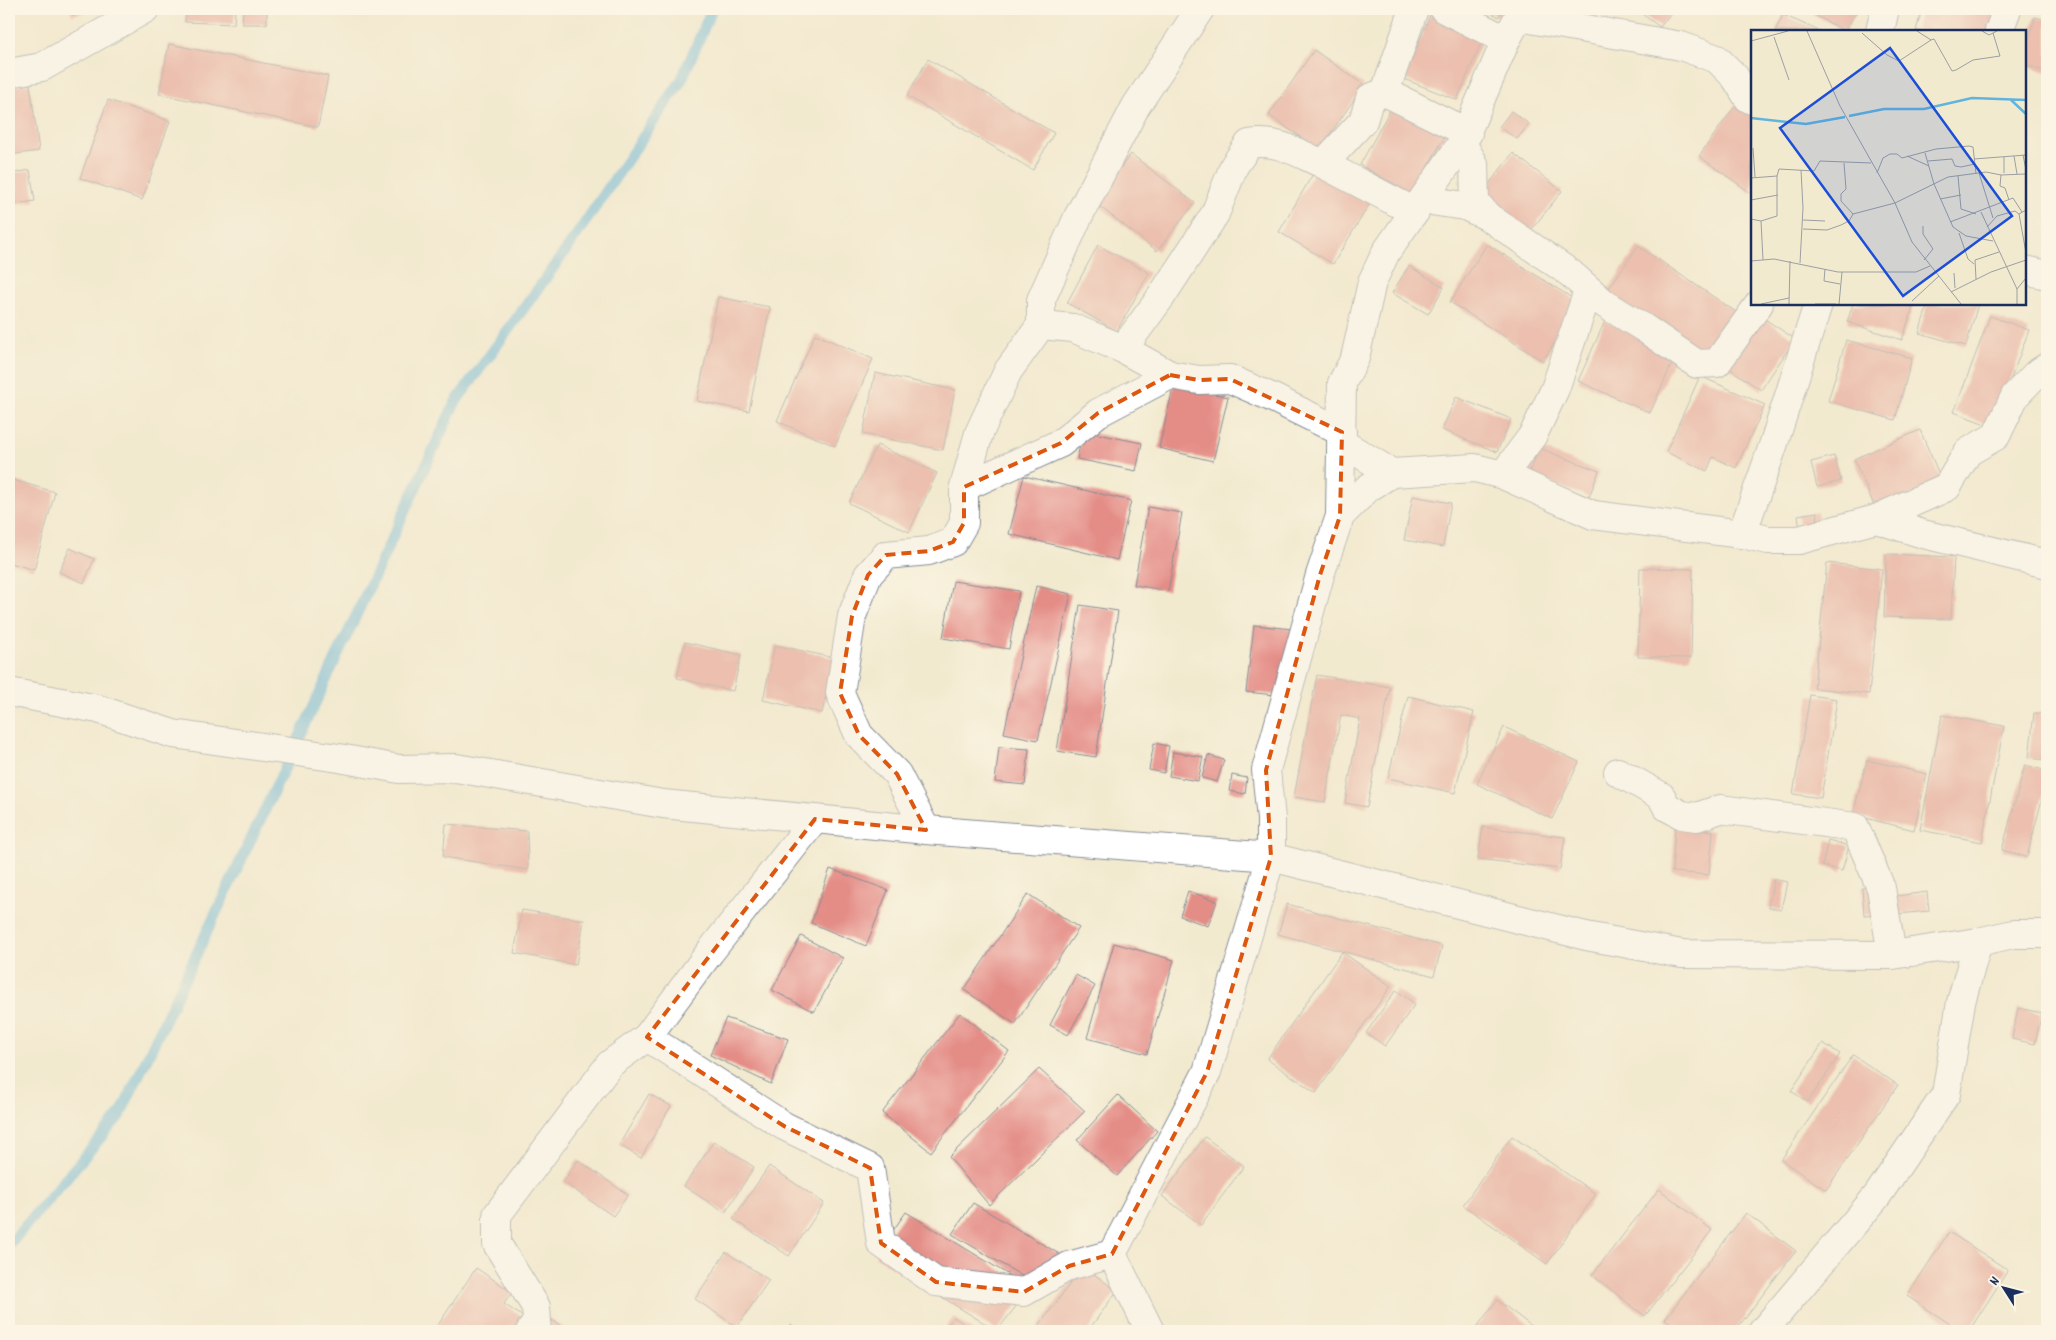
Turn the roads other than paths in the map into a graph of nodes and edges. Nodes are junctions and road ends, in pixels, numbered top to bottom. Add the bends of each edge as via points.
1 (145, 9) edge
2 (1200, 9) edge
3 (1414, 9) edge
4 (1444, 9) edge
5 (1885, 9) edge
6 (2008, 9) edge
7 (1521, 13) edge
8 (1880, 30) edge
9 (1999, 30) edge
10 (1506, 40) junction
11 (9, 73) edge
12 (1385, 92) junction
13 (1751, 100) edge
14 (1465, 138) junction
15 (1323, 164) junction
16 (1420, 206) junction
17 (1487, 216) junction
18 (2026, 270) edge
19 (2047, 275) edge
20 (1588, 291) junction
21 (1758, 305) edge
22 (1818, 305) edge
23 (1041, 325) junction
24 (1123, 349) junction
25 (2047, 367) edge
26 (1170, 375) junction
27 (1342, 437) junction
28 (1392, 473) junction
29 (1503, 475) junction
30 (964, 487) junction
31 (1340, 516) junction
32 (1876, 519) junction
33 (1742, 534) junction
34 (2047, 564) edge
35 (9, 692) edge
36 (1618, 772) dead end
37 (815, 819) junction
38 (926, 830) junction
39 (1271, 857) junction
40 (2013, 934) junction
41 (2047, 934) edge
42 (1978, 942) junction
43 (1892, 955) junction
44 (1961, 1002) junction
45 (647, 1037) junction
46 (1112, 1254) junction
47 (530, 1331) edge
48 (1150, 1331) edge
49 (1763, 1331) edge

1 - 11 street via 42,67
2 - 23 street via 1136,106 1078,217 1041,300
3 - 12 street
4 - 10 street
5 - 8 street
6 - 9 street
7 - 10 street
7 - 13 street via 1682,46 1717,59 1736,77
10 - 14 street
12 - 14 street
12 - 15 street via 1370,98 1363,121
14 - 16 street
14 - 17 street via 1474,164 1475,201
15 - 16 street
15 - 24 street via 1279,144 1249,144 1234,166 1215,214
16 - 17 street via 1465,206
16 - 27 street via 1386,252 1372,282 1355,358 1342,383
17 - 20 street via 1570,274
18 - 19 street
20 - 21 street via 1697,364 1717,363
20 - 29 street via 1555,389 1533,434
22 - 33 street
23 - 24 street via 1074,328
23 - 30 street via 1008,372 979,433
24 - 26 street
25 - 32 street via 2015,396 1996,436 1968,452 1947,487
26 - 27 street via 1199,380 1230,379 1271,397
26 - 30 street via 1098,413 1061,443
27 - 28 street
27 - 31 street
28 - 29 street via 1475,468
28 - 31 street via 1368,488
29 - 33 street via 1593,514
30 - 38 street via 964,523 953,542 929,551 886,555 868,575 852,616 840,692 859,735 897,774
31 - 39 street via 1320,575 1266,770
32 - 33 street via 1799,540 1768,540
32 - 34 street via 1923,534
35 - 37 street via 98,709 173,734 236,744 399,769 456,768 664,804
36 - 43 street via 1661,796 1667,807 1682,815 1697,817 1720,809 1855,827 1880,888
37 - 38 street
37 - 45 street
38 - 39 street
39 - 43 street via 1586,936 1682,954
39 - 46 street via 1207,1072
40 - 41 street
40 - 42 street
40 - 44 street
42 - 43 street
42 - 44 street
44 - 49 street via 1946,1094 1878,1196
45 - 46 street via 784,1126 870,1168 881,1243 936,1282 1024,1292 1069,1266
45 - 47 street via 610,1064 497,1215 496,1244 536,1307 537,1322
46 - 48 street

